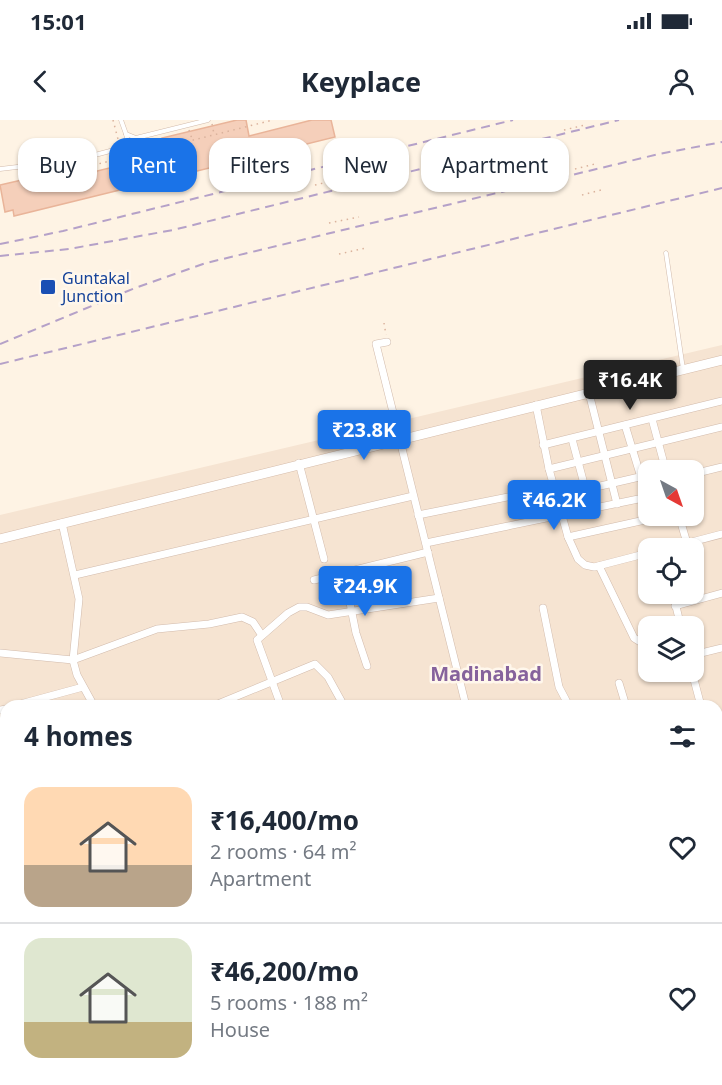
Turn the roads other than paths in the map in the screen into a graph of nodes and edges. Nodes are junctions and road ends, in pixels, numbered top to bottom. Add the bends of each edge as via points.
1 (122, 120) edge
2 (209, 120) edge
3 (126, 134) junction
4 (0, 169) edge
5 (666, 253) dead end
6 (387, 342) road end
7 (722, 360) edge
8 (683, 370) junction
9 (589, 393) junction
10 (722, 401) edge
11 (536, 405) junction
12 (652, 419) junction
13 (625, 425) junction
14 (722, 427) edge
15 (599, 432) junction
16 (399, 438) junction
17 (572, 439) junction
18 (658, 443) junction
19 (543, 445) junction
20 (632, 449) junction
21 (605, 456) junction
22 (662, 460) edge
23 (638, 462) edge
24 (299, 463) junction
25 (578, 463) junction
26 (722, 467) edge
27 (549, 469) junction
28 (704, 471) edge
29 (638, 478) edge
30 (612, 484) junction
31 (585, 487) junction
32 (554, 488) junction
33 (413, 496) junction
34 (638, 499) edge
35 (617, 504) junction
36 (591, 510) junction
37 (562, 514) junction
38 (418, 515) junction
39 (314, 519) junction
40 (638, 522) edge
41 (62, 523) junction
42 (722, 534) edge
43 (568, 537) junction
44 (0, 539) edge
45 (704, 539) edge
46 (426, 543) junction
47 (428, 552) junction
48 (638, 556) edge
49 (324, 559) dead end
50 (599, 566) junction
51 (344, 573) junction
52 (75, 574) junction
53 (314, 580) dead end
54 (722, 593) edge
55 (439, 598) junction
56 (675, 606) joint
57 (543, 608) dead end
58 (351, 612) junction
59 (678, 616) edge
60 (261, 634) junction
61 (638, 640) edge
62 (722, 648) edge
63 (704, 652) edge
64 (0, 653) edge
65 (73, 660) junction
66 (367, 666) dead end
67 (270, 681) junction
68 (695, 682) edge
69 (619, 683) dead end
70 (83, 687) junction
71 (35, 700) edge
72 (91, 700) edge
73 (227, 700) edge
74 (278, 700) edge
75 (341, 700) edge
76 (464, 700) edge
77 (566, 700) edge
78 (624, 700) edge
79 (699, 700) edge
80 (0, 758) edge
81 (0, 769) edge

1 - 3 lane
2 - 3 lane via 136,138
3 - 4 lane via 129,146 76,160
5 - 8 lane
6 - 16 street via 376,344
7 - 8 street
8 - 9 street
9 - 11 street
9 - 15 street
10 - 12 street
11 - 16 street
11 - 19 street
12 - 13 street
12 - 18 street
13 - 15 street
13 - 20 street
14 - 18 street
15 - 17 street
15 - 21 street
16 - 24 street
16 - 33 street
17 - 19 street
17 - 25 street
18 - 20 street
18 - 22 street
19 - 27 street
20 - 21 street
20 - 23 street
21 - 25 street
21 - 30 street
24 - 39 street
24 - 41 street
25 - 27 street
25 - 31 street
26 - 28 street
27 - 32 street
29 - 30 street
30 - 31 street
30 - 35 street
31 - 32 street
31 - 36 street
32 - 37 street
32 - 38 street
33 - 38 street
33 - 39 street
34 - 35 street
35 - 36 street
36 - 37 street
37 - 43 street
37 - 46 street
38 - 46 street
39 - 49 street
39 - 52 street
40 - 43 street
41 - 44 street
41 - 52 street
42 - 45 street
43 - 50 street via 578,559 585,565
46 - 47 street
47 - 51 street
47 - 55 street
48 - 50 street
50 - 61 street
51 - 53 street
51 - 58 street
52 - 65 street via 78,623
54 - 56 street
55 - 58 street
55 - 76 street
56 - 59 street
57 - 77 street via 559,687
58 - 60 street via 328,615 299,608
58 - 66 street
60 - 65 street via 247,617 172,626 141,633
60 - 67 street via 258,646
62 - 63 street
64 - 65 street
65 - 70 street
67 - 73 street
67 - 74 street
67 - 75 street via 315,664 328,677
68 - 79 street
69 - 78 street
70 - 71 street
70 - 72 street
80 - 81 lane

